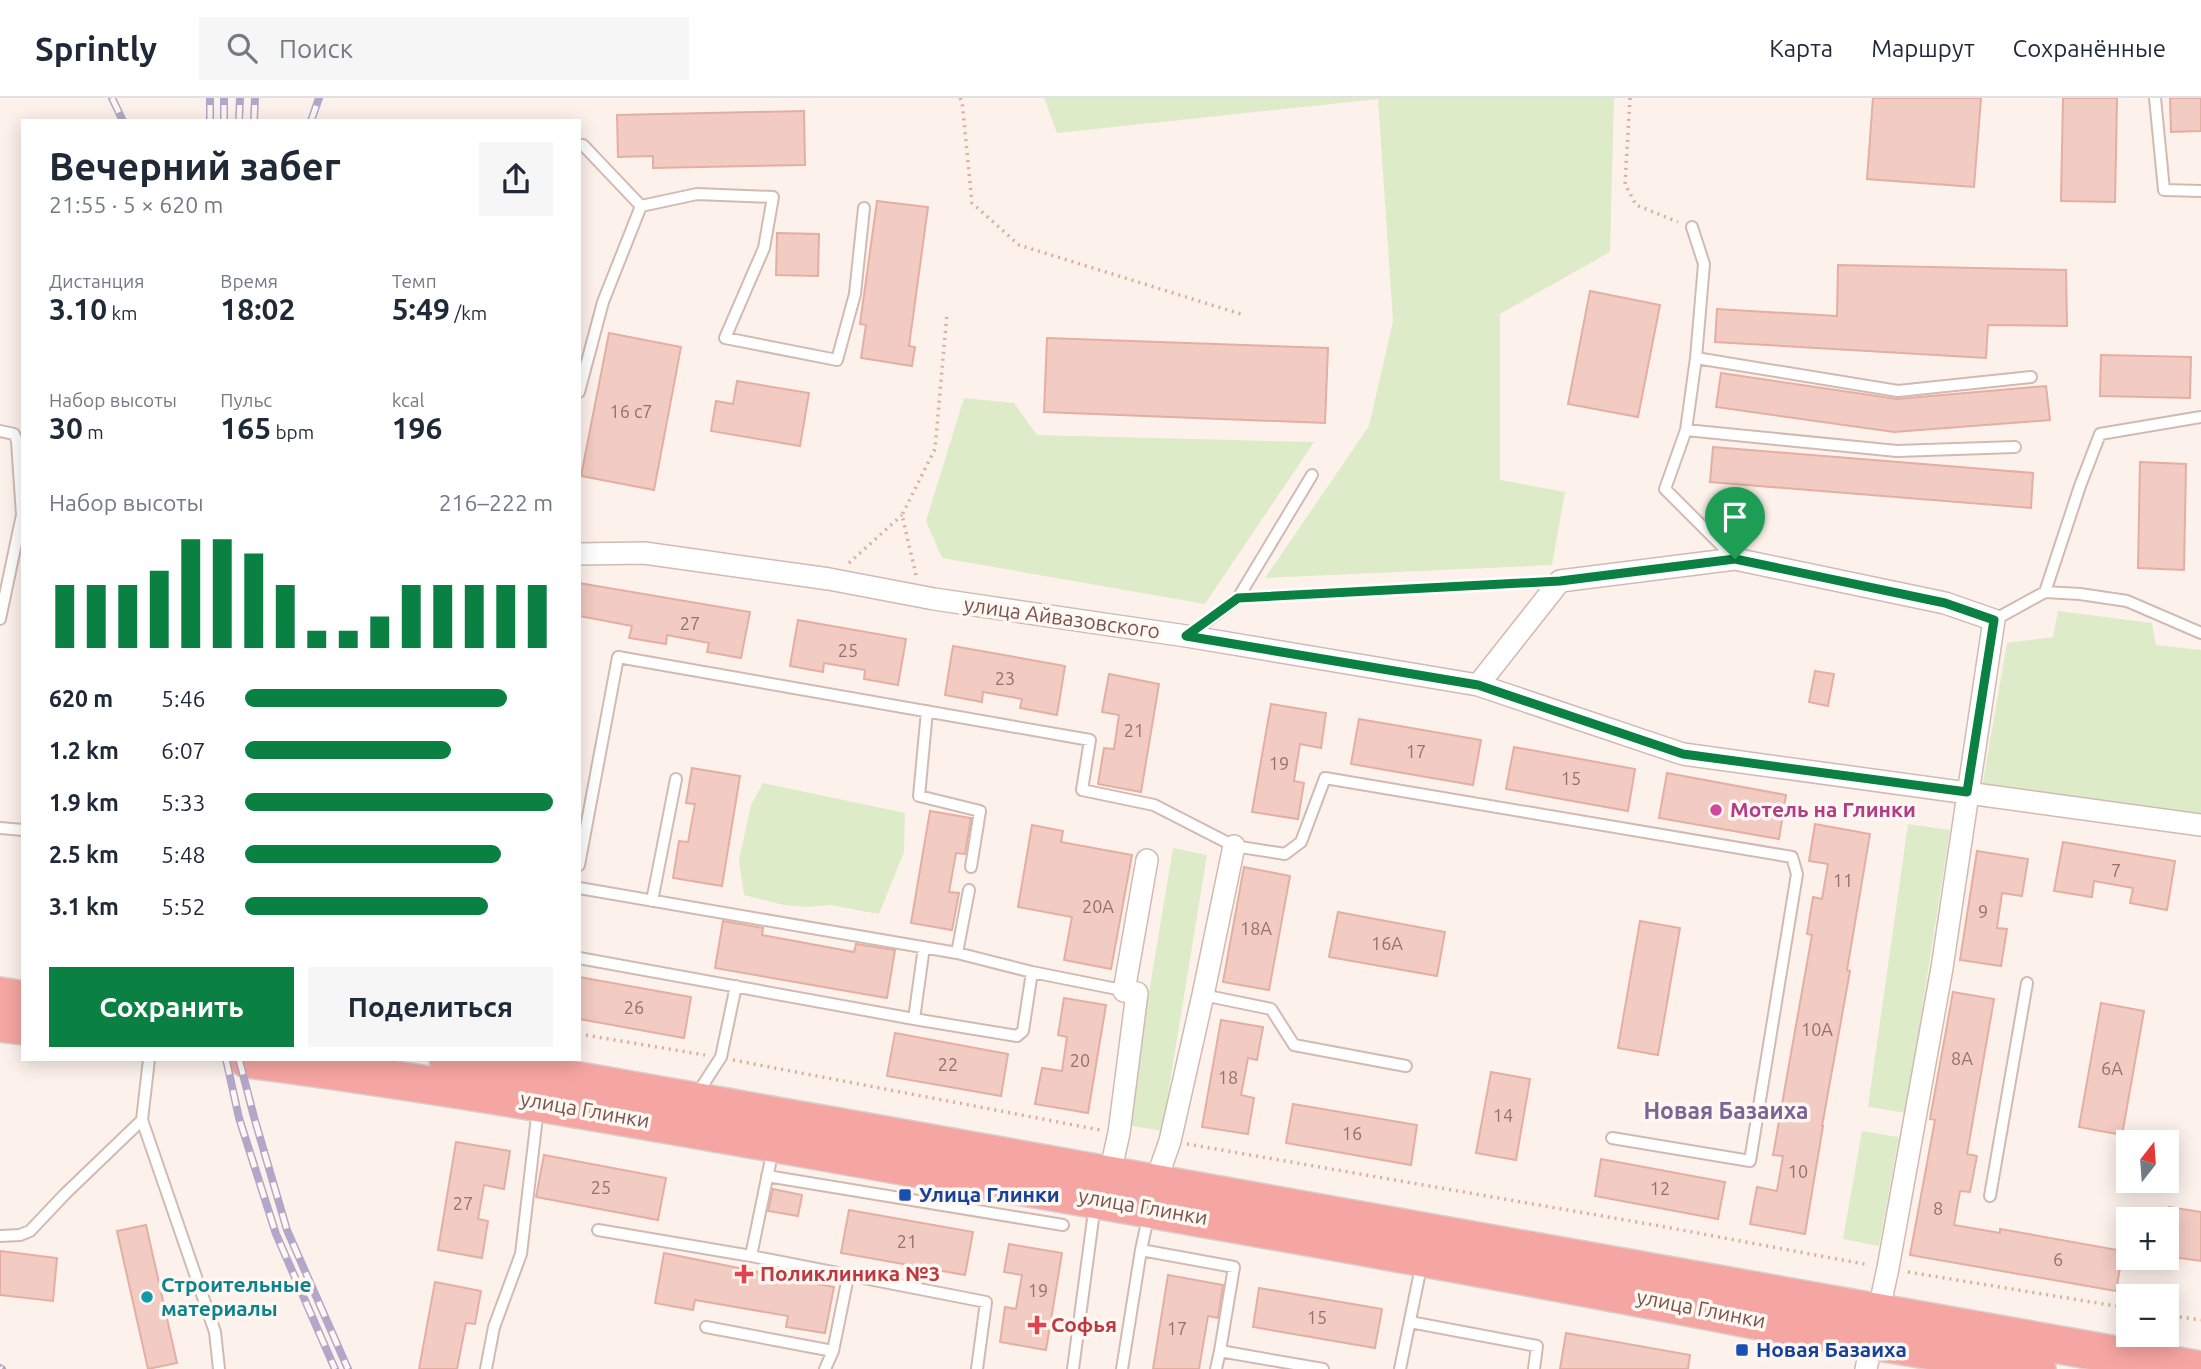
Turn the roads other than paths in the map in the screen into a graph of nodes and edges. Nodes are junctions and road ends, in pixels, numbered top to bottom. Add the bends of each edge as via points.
1 (2155, 98) edge
2 (581, 145) edge
3 (2201, 191) edge
4 (641, 206) junction
5 (864, 208) dead end
6 (1692, 227) road end
7 (1696, 358) junction
8 (2031, 377) dead end
9 (581, 384) edge
10 (2201, 417) edge
11 (1686, 430) junction
12 (0, 431) edge
13 (2014, 447) dead end
14 (1312, 475) dead end
15 (21, 499) edge
16 (21, 519) edge
17 (581, 554) edge
18 (1735, 559) junction
19 (2045, 592) junction
20 (0, 619) edge
21 (1994, 620) junction
22 (2201, 633) edge
23 (1186, 636) junction
24 (1478, 685) junction
25 (927, 711) junction
26 (676, 779) dead end
27 (1967, 792) junction
28 (2201, 825) edge
29 (0, 828) edge
30 (21, 830) edge
31 (1234, 846) junction
32 (581, 854) edge
33 (1147, 860) dead end
34 (971, 867) dead end
35 (581, 888) edge
36 (969, 890) dead end
37 (652, 901) junction
38 (924, 947) junction
39 (957, 953) junction
40 (581, 958) edge
41 (1032, 972) junction
42 (2027, 983) dead end
43 (736, 986) junction
44 (1130, 992) junction
45 (1203, 995) junction
46 (0, 996) edge
47 (21, 1000) edge
48 (914, 1019) junction
49 (0, 1023) edge
50 (21, 1026) edge
51 (149, 1061) edge
52 (281, 1061) edge
53 (461, 1061) edge
54 (349, 1065) edge
55 (1406, 1066) dead end
56 (693, 1101) junction
57 (538, 1102) junction
58 (142, 1120) junction
59 (1612, 1138) dead end
60 (774, 1145) junction
61 (1103, 1186) junction
62 (1153, 1195) junction
63 (1990, 1196) dead end
64 (1063, 1225) dead end
65 (598, 1230) dead end
66 (0, 1236) edge
67 (1141, 1250) junction
68 (751, 1256) junction
69 (1423, 1257) junction
70 (848, 1277) junction
71 (1603, 1277) junction
72 (1410, 1322) junction
73 (706, 1327) dead end
74 (1872, 1341) edge
75 (833, 1351) junction
76 (1220, 1351) junction
77 (219, 1369) edge
78 (486, 1369) edge
79 (825, 1369) edge
80 (976, 1369) edge
81 (1073, 1369) edge
82 (1122, 1369) edge
83 (1216, 1369) edge
84 (1323, 1369) edge
85 (1400, 1369) edge
86 (1534, 1369) edge
87 (2037, 1369) edge
88 (2196, 1369) edge

1 - 3 lane via 2164,190
2 - 4 lane
4 - 5 lane via 697,194 772,197 764,248 725,338 837,360 855,294
4 - 9 lane via 603,302
6 - 7 lane via 1704,264
7 - 8 lane via 1898,391
7 - 11 lane
10 - 19 lane via 2100,434
11 - 13 lane via 1897,451
11 - 18 lane via 1665,489
12 - 15 lane via 14,434 17,441
14 - 23 lane via 1238,598
16 - 20 lane
17 - 23 street, улица Айвазовского via 644,553
18 - 21 street via 1945,603
18 - 24 street via 1560,581
19 - 21 lane
19 - 22 lane via 2127,601
21 - 27 street
23 - 24 street, улица Айвазовского
24 - 27 street, улица Айвазовского via 1683,754
25 - 31 lane via 1090,740 1082,790 1154,804
25 - 32 lane via 618,657
25 - 34 lane via 919,796 980,811
26 - 37 lane
27 - 28 street, улица Айвазовского
27 - 74 street via 1942,968
29 - 30 lane
31 - 45 street
31 - 59 lane via 1285,854 1301,842 1325,778 1792,857 1797,874 1750,1161
33 - 44 street
35 - 37 lane
36 - 39 lane
37 - 38 lane
38 - 39 lane
38 - 48 lane
39 - 41 lane
40 - 43 lane
41 - 44 lane
41 - 48 lane via 1023,1031 1017,1036
42 - 63 lane
43 - 48 lane
43 - 56 lane via 721,1057
44 - 61 street via 1119,1133
45 - 55 lane via 1271,1009 1294,1045
45 - 62 street
46 - 47 highway
49 - 50 highway
51 - 58 lane
52 - 54 highway, улица Глинки
53 - 56 highway, улица Глинки
54 - 57 highway, улица Глинки
56 - 60 highway, улица Глинки
57 - 60 highway, улица Глинки
57 - 78 lane via 521,1254 494,1326
58 - 66 lane via 30,1231
58 - 77 lane via 215,1332
60 - 61 highway, улица Глинки
60 - 64 lane
60 - 68 lane
61 - 62 highway, улица Глинки
61 - 81 lane
62 - 67 lane
62 - 69 highway, улица Глинки
62 - 71 highway, улица Глинки
65 - 68 lane
67 - 76 lane via 1234,1267
67 - 82 lane
68 - 70 lane
69 - 71 highway, улица Глинки
69 - 72 lane
70 - 75 lane
70 - 80 lane via 986,1303
71 - 74 highway, улица Глинки
72 - 85 lane
72 - 86 lane via 1537,1346
73 - 75 lane
74 - 87 highway, улица Глинки
74 - 88 highway, улица Глинки
75 - 79 lane
76 - 83 lane
76 - 84 lane

